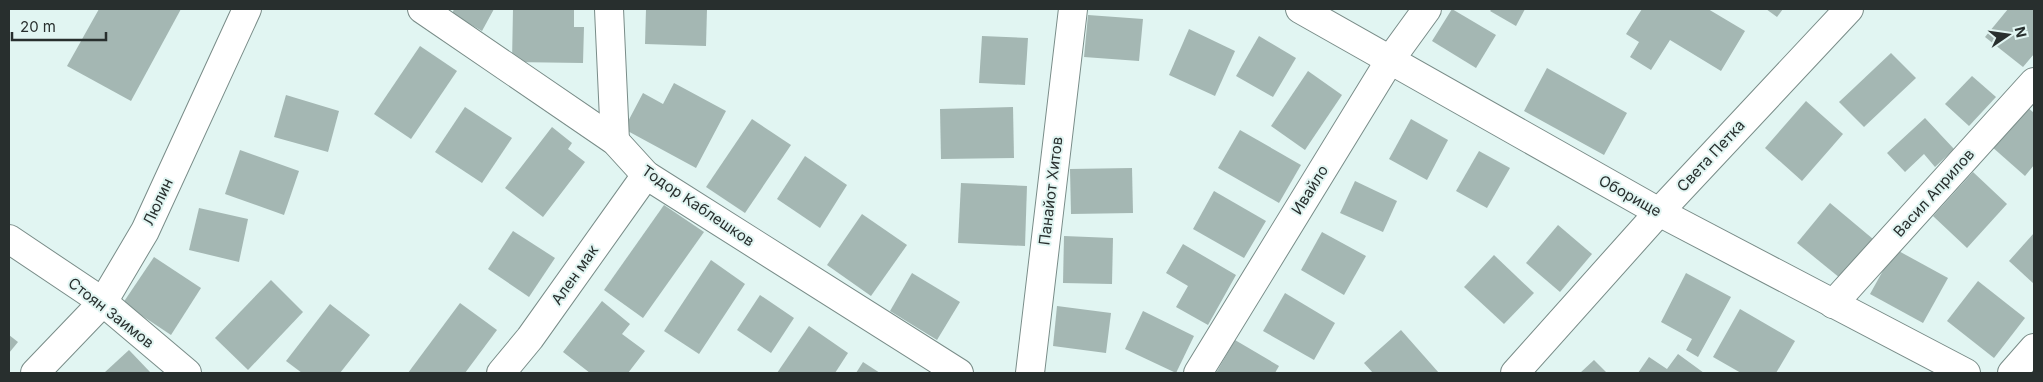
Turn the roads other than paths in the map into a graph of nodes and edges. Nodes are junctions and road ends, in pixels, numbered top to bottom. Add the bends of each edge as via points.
1 (247, 9) edge
2 (422, 9) edge
3 (609, 9) edge
4 (1073, 9) edge
5 (1300, 9) edge
6 (1426, 9) edge
7 (1849, 9) edge
8 (1390, 60) junction
9 (2034, 82) edge
10 (615, 141) junction
11 (646, 175) junction
12 (1658, 212) junction
13 (9, 239) edge
14 (103, 302) junction
15 (1833, 304) junction
16 (2034, 348) edge
17 (35, 373) edge
18 (187, 373) edge
19 (501, 373) edge
20 (959, 373) edge
21 (1030, 373) edge
22 (1198, 373) edge
23 (1516, 373) edge
24 (1966, 373) edge
25 (2012, 373) edge

1 - 14 street, Люлин via 144,231
2 - 10 street, Тодор Каблешков
3 - 10 street
4 - 21 street, Панайот Хитов
5 - 8 street, Оборище
6 - 8 street, Ивайло
7 - 12 street, Света Петка
8 - 12 street, Оборище
8 - 22 street, Ивайло
9 - 15 street, Васил Априлов
10 - 11 street, Тодор Каблешков
11 - 19 street, Ален мак via 530,338
11 - 20 street, Тодор Каблешков
12 - 15 street, Оборище
12 - 23 street, Света Петка
13 - 14 street, Стоян Заимов
14 - 17 street, Люлин
14 - 18 street, Стоян Заимов
15 - 24 street, Оборище
16 - 25 street

